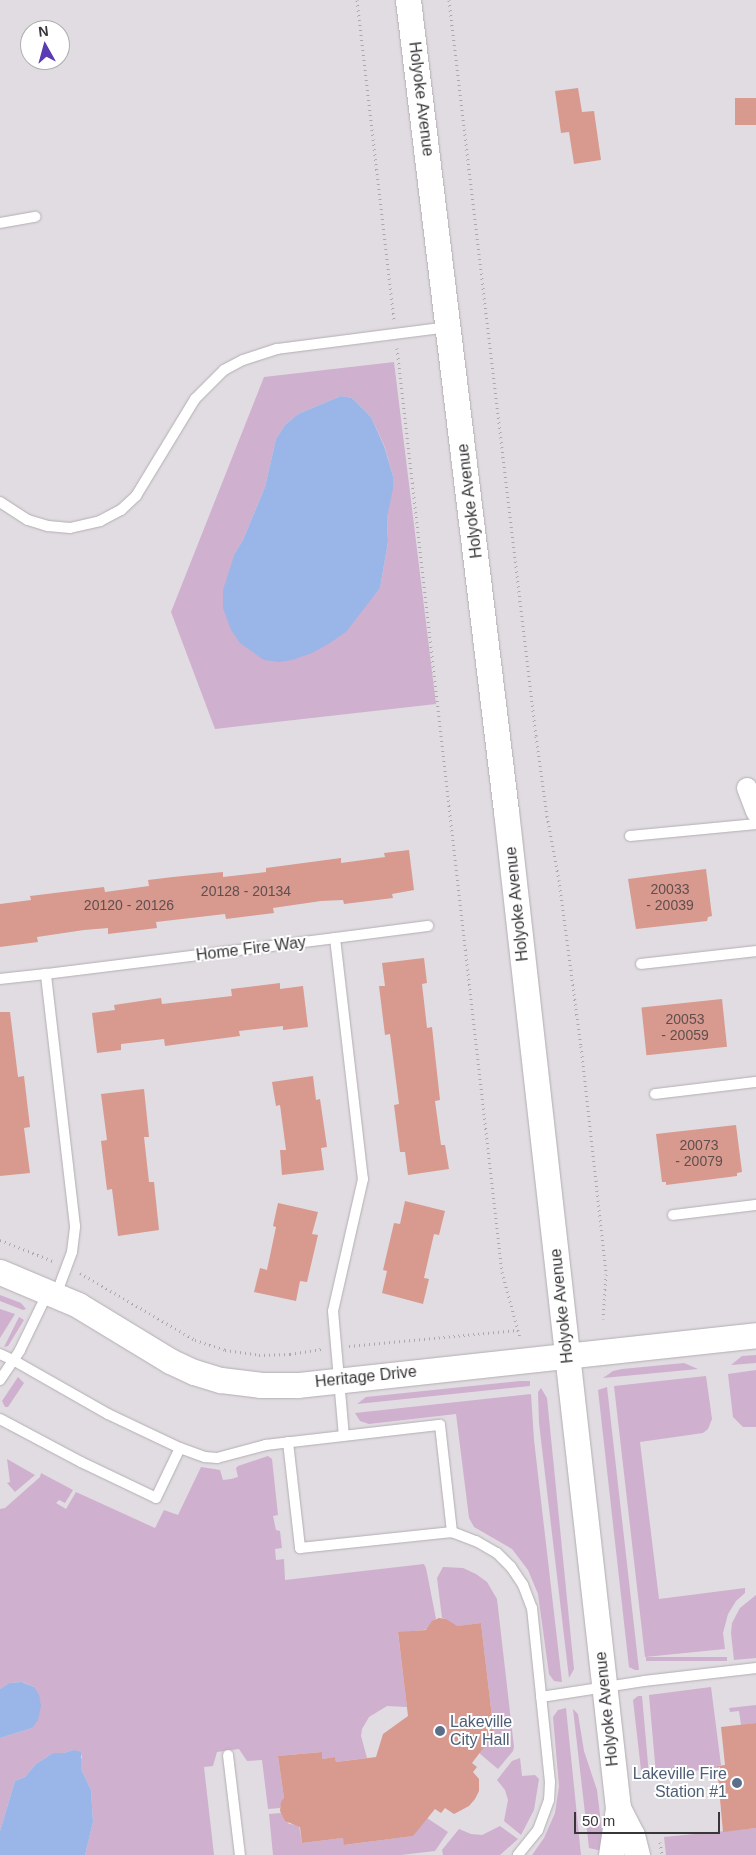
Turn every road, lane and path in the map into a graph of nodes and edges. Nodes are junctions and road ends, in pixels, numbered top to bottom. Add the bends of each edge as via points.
1 (357, 0) edge
2 (408, 0) edge
3 (449, 0) edge
4 (35, 217) dead end
5 (0, 223) edge
6 (449, 326) junction
7 (396, 334) junction
8 (0, 502) edge
9 (747, 788) dead end
10 (756, 812) edge
11 (756, 824) edge
12 (630, 836) dead end
13 (428, 926) dead end
14 (335, 938) junction
15 (756, 952) edge
16 (641, 964) dead end
17 (46, 974) junction
18 (0, 979) edge
19 (756, 1082) edge
20 (655, 1094) dead end
21 (756, 1205) edge
22 (673, 1215) dead end
23 (0, 1240) edge
24 (67, 1267) junction
25 (0, 1272) edge
26 (52, 1293) junction
27 (603, 1319) dead end
28 (517, 1330) junction
29 (756, 1335) edge
30 (520, 1338) dead end
31 (336, 1347) junction
32 (0, 1354) edge
33 (567, 1355) junction
34 (13, 1360) junction
35 (0, 1380) edge
36 (338, 1381) junction
37 (0, 1418) edge
38 (344, 1436) junction
39 (288, 1442) junction
40 (180, 1448) junction
41 (452, 1532) junction
42 (756, 1668) edge
43 (605, 1687) junction
44 (541, 1697) junction
45 (228, 1756) dead end
46 (618, 1808) junction
47 (660, 1842) dead end
48 (240, 1855) edge
49 (518, 1855) edge
50 (611, 1855) edge
51 (637, 1855) edge
52 (662, 1855) edge

1 - 7 path
2 - 6 street, Holyoke Avenue
3 - 27 path via 547,816 559,880 581,1046 606,1274
4 - 5 lane
6 - 7 lane
6 - 33 street, Holyoke Avenue
7 - 8 lane via 277,349 224,370 190,406 136,496 121,510 100,521 70,528 48,526 28,520
7 - 28 path via 502,1272
9 - 10 street
11 - 12 lane
13 - 14 lane, Home Fire Way
14 - 17 lane, Home Fire Way
14 - 31 lane via 364,1179 333,1311
15 - 16 lane
17 - 18 lane, Home Fire Way
17 - 24 lane via 75,1226
19 - 20 lane
21 - 22 lane
23 - 24 path
24 - 26 lane
24 - 31 path via 195,1340 225,1350 259,1355
25 - 26 street, Heritage Drive
26 - 34 lane
26 - 36 street, Heritage Drive via 170,1361 221,1380 279,1386
28 - 30 path
28 - 31 path
29 - 33 street, Heritage Drive
31 - 36 lane
32 - 34 lane
33 - 36 street, Heritage Drive
33 - 43 street, Holyoke Avenue
34 - 35 lane
34 - 40 lane via 108,1414
36 - 38 lane
37 - 40 lane via 156,1498
38 - 39 lane
38 - 41 lane via 440,1425
39 - 40 lane via 218,1458 204,1457
39 - 41 lane via 300,1548
41 - 44 lane via 498,1553 522,1584 532,1608
42 - 43 lane
43 - 44 lane
43 - 46 street, Holyoke Avenue
44 - 49 lane via 549,1767 549,1800 538,1830
45 - 48 lane
46 - 50 street, Holyoke Avenue
46 - 51 street, Holyoke Avenue via 632,1835
47 - 52 path

